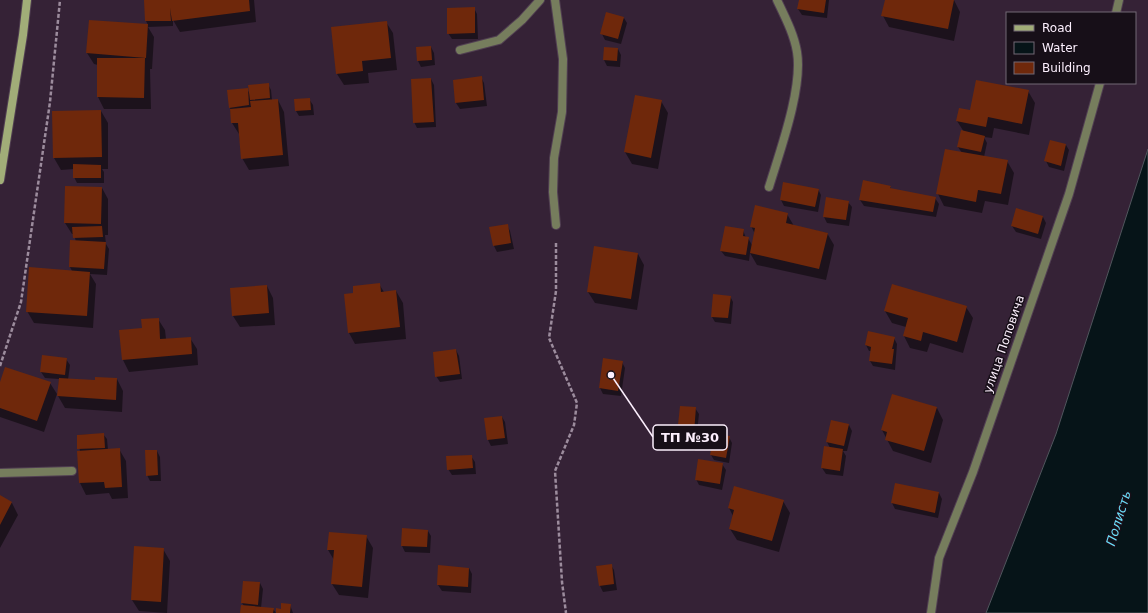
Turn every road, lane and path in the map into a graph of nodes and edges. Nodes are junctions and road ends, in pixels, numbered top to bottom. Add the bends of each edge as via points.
1 (27, 0) edge
2 (60, 0) edge
3 (540, 0) edge
4 (555, 0) edge
5 (777, 0) edge
6 (1119, 0) edge
7 (1116, 12) edge
8 (460, 50) dead end
9 (1100, 84) edge
10 (0, 180) edge
11 (769, 187) dead end
12 (556, 225) joint
13 (0, 366) edge
14 (72, 470) dead end
15 (0, 473) edge
16 (566, 613) edge
17 (931, 613) edge

1 - 10 main road
2 - 13 path via 50,102 21,302
3 - 8 street via 499,40
4 - 12 street via 563,59 562,112 554,158 553,192
5 - 11 street via 794,37 798,72 788,123
6 - 7 street
9 - 17 street, улица Поповича via 1069,194 973,472 939,558
12 - 16 path via 556,291 549,338 577,403 574,425 555,470
14 - 15 street

